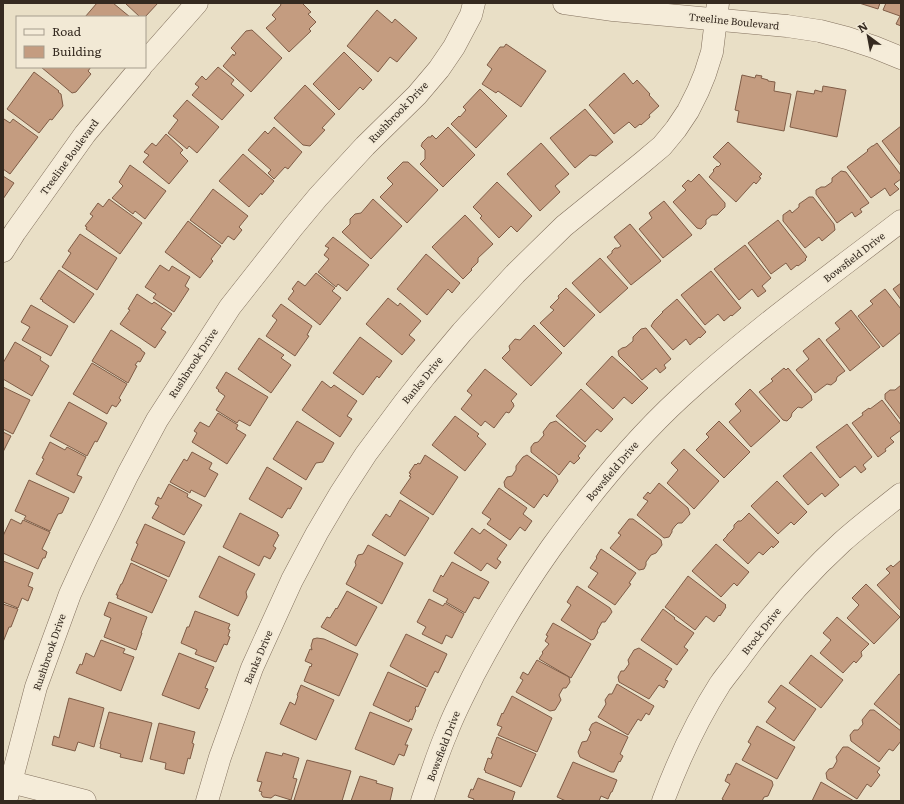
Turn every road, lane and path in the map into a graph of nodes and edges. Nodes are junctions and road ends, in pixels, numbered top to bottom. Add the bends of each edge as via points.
1 (197, 3) edge
2 (474, 3) edge
3 (564, 3) edge
4 (717, 11) edge
5 (901, 58) edge
6 (146, 61) edge
7 (140, 68) edge
8 (901, 221) edge
9 (3, 251) edge
10 (901, 494) edge
11 (7, 787) edge
12 (85, 801) edge
13 (207, 801) edge
14 (422, 801) edge
15 (663, 801) edge

1 - 6 street
2 - 11 street, Rushbrook Drive via 471,15 454,47 438,69 417,95 365,146 293,227 230,307 156,420 70,594 36,687
3 - 4 street, Treeline Boulevard via 614,10
4 - 5 street, Treeline Boulevard via 820,31
4 - 13 street, Banks Drive via 712,52 705,74 688,111 676,129 644,162 564,226 462,332 404,403 340,494 292,580 252,668
7 - 9 street, Treeline Boulevard via 85,134
8 - 14 street, Bowsfield Drive via 723,359 641,436 604,478 541,563 497,632 447,732
10 - 15 street, Brock Drive via 809,574 756,636 708,706 682,756
11 - 12 street

